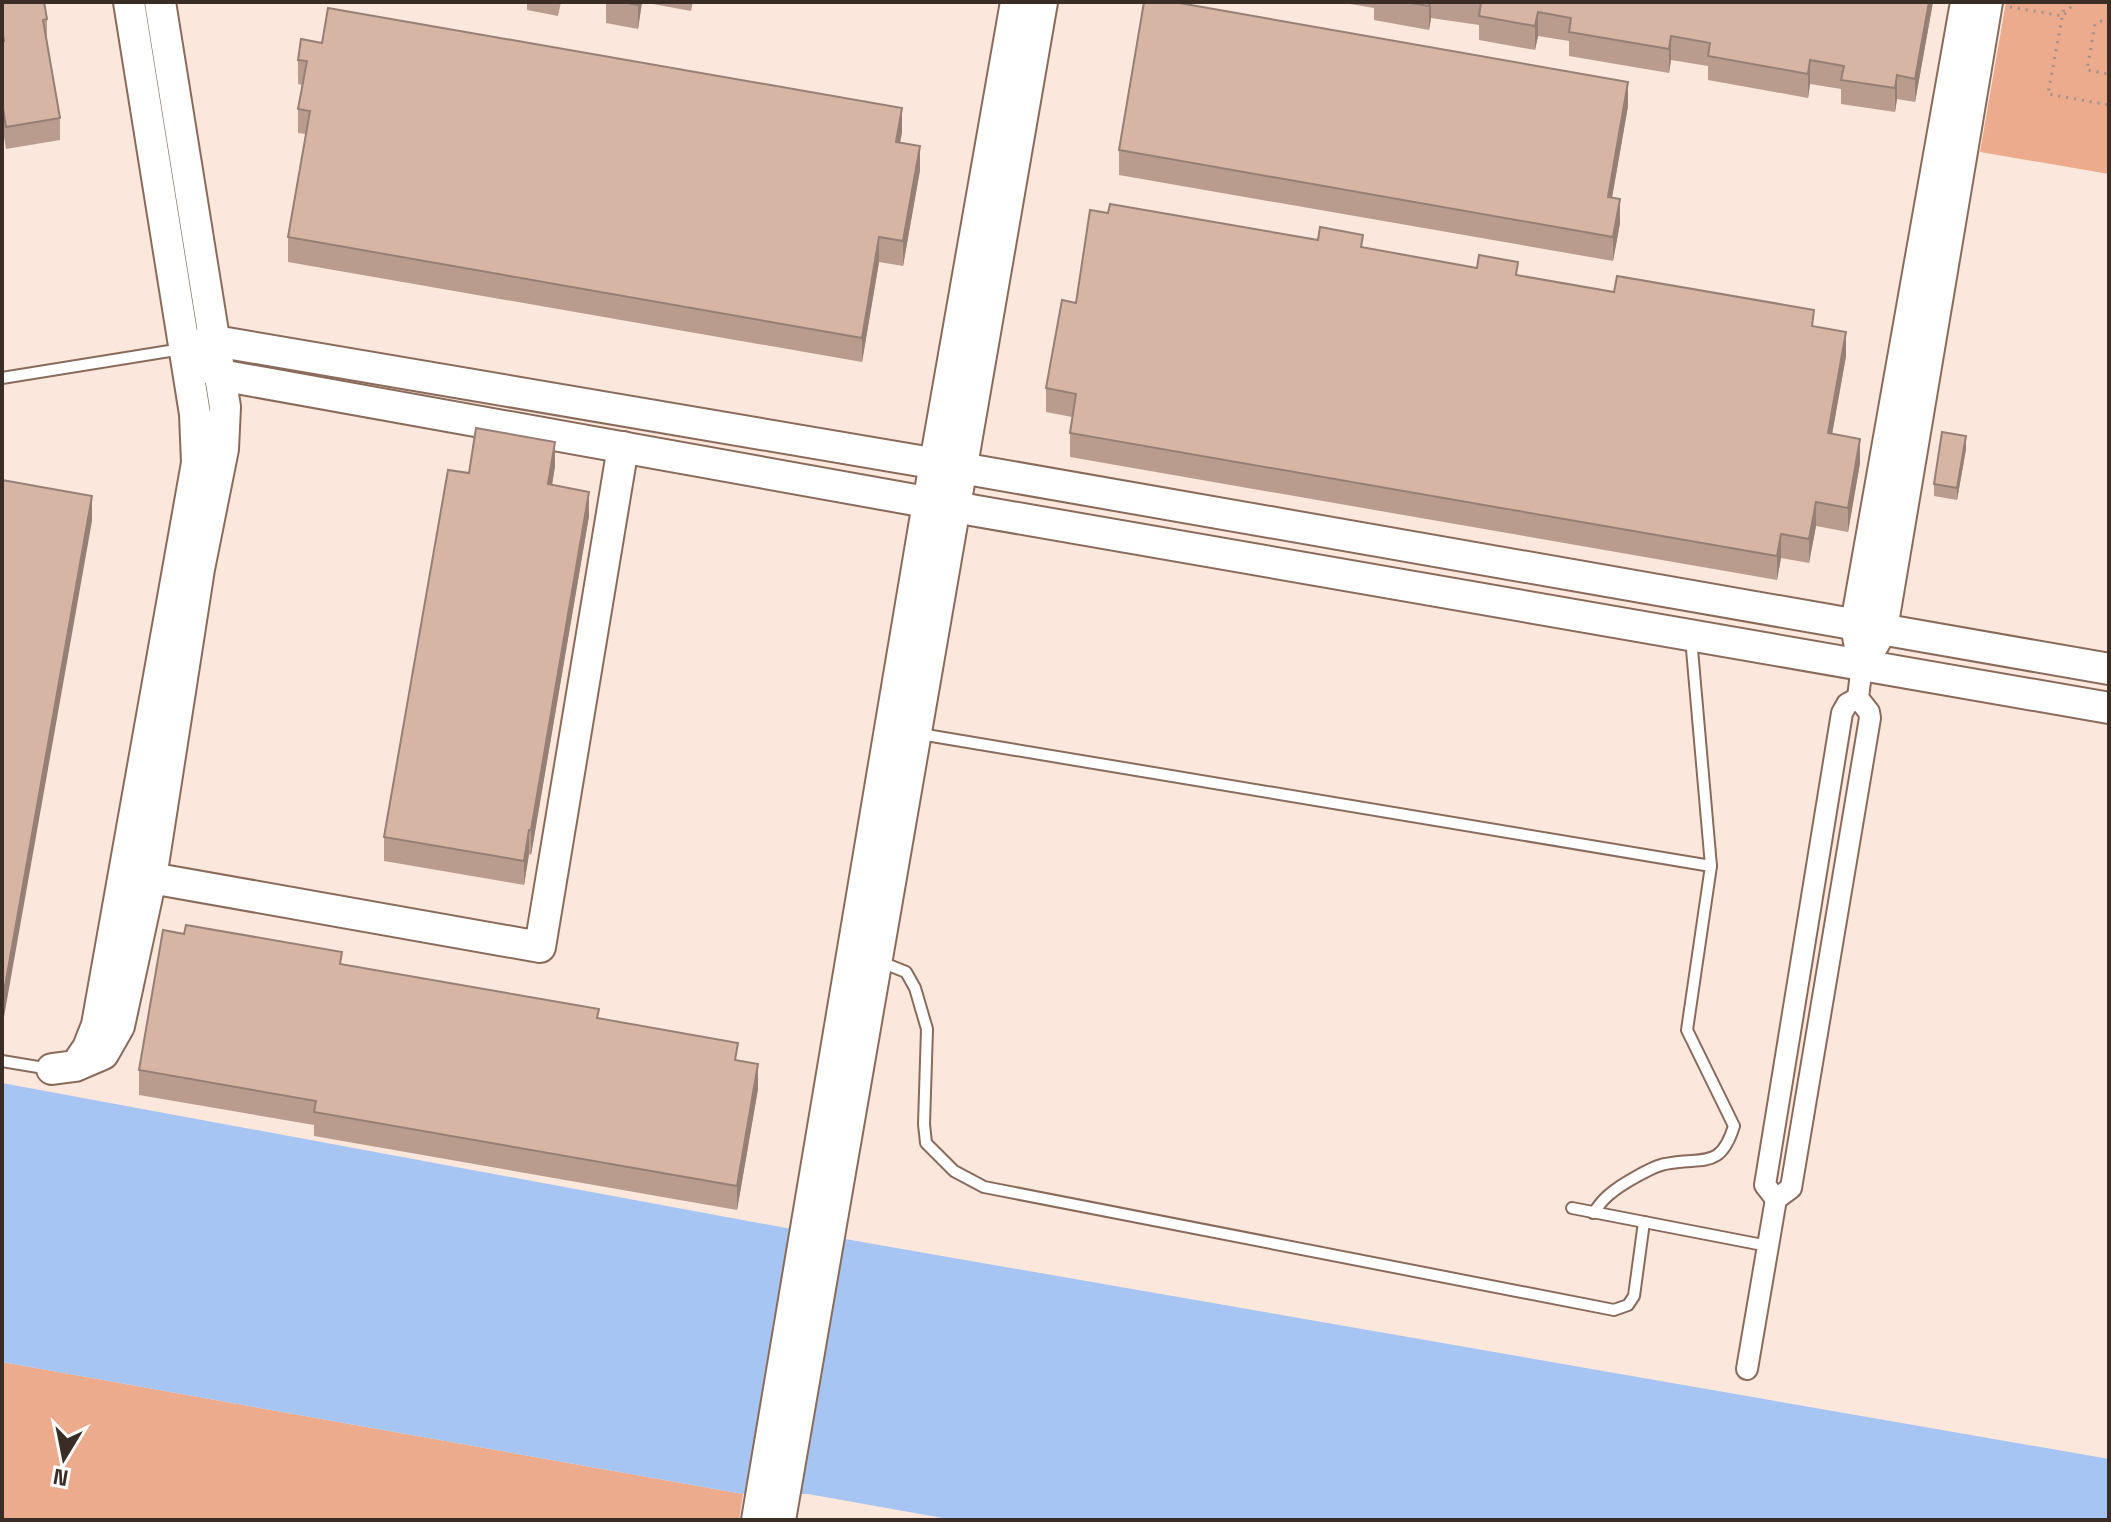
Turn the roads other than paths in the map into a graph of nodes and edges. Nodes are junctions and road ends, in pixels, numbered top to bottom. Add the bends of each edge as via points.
1 (129, 2) edge
2 (160, 2) edge
3 (1016, 2) edge
4 (1042, 2) edge
5 (1966, 2) edge
6 (1987, 2) edge
7 (200, 345) junction
8 (220, 375) junction
9 (2, 378) edge
10 (623, 447) junction
11 (948, 466) junction
12 (941, 505) junction
13 (1869, 627) junction
14 (1691, 634) junction
15 (1862, 664) junction
16 (2109, 669) edge
17 (1858, 698) junction
18 (2109, 708) edge
19 (915, 733) junction
20 (1711, 866) junction
21 (138, 875) junction
22 (875, 960) junction
23 (2, 1061) edge
24 (64, 1068) joint
25 (1776, 1199) junction
26 (1572, 1208) dead end
27 (1593, 1213) junction
28 (819, 1220) junction
29 (1644, 1222) junction
30 (1768, 1246) junction
31 (1747, 1369) dead end
32 (769, 1517) edge

1 - 7 street
2 - 7 street
3 - 11 street
4 - 11 street
5 - 13 street
6 - 13 street
7 - 8 street
7 - 9 lane
7 - 11 street
7 - 21 street via 197,463
8 - 10 street
8 - 21 street via 223,449
10 - 12 street
10 - 21 street via 540,947
11 - 12 street
11 - 13 street
12 - 14 street
12 - 19 street
12 - 28 street
13 - 15 street
13 - 16 street
14 - 15 street
14 - 20 lane
15 - 17 street
15 - 18 street
17 - 25 street via 1842,713 1767,1169 1765,1185
17 - 25 street via 1870,718 1791,1188
19 - 20 lane
19 - 22 street
20 - 27 lane via 1687,1030 1734,1126 1729,1144 1721,1154 1706,1159 1663,1164 1610,1194
21 - 24 street via 119,1026 103,1054
22 - 28 street
22 - 29 lane via 906,972 927,1029 926,1143 954,1171 984,1187 1614,1310 1634,1296
23 - 24 lane
25 - 30 street
26 - 27 lane
27 - 29 lane
28 - 32 street
29 - 30 lane
30 - 31 street

